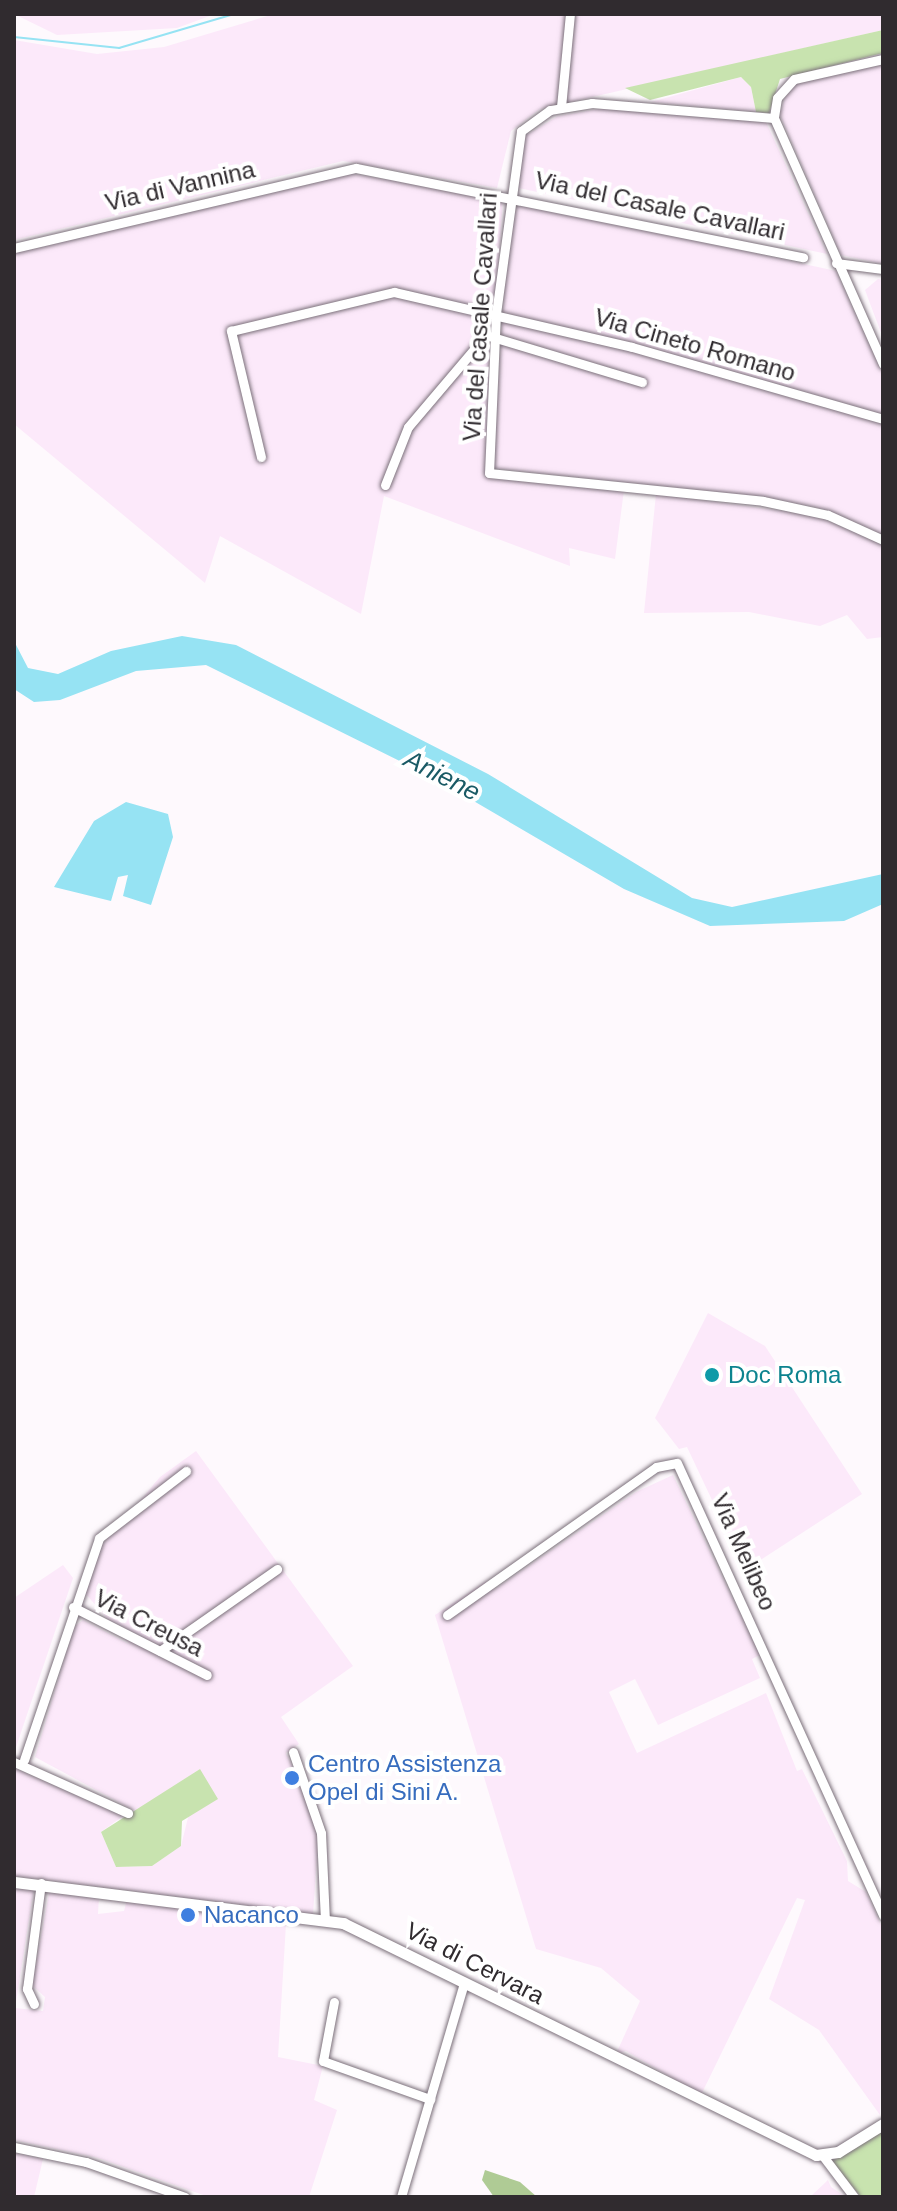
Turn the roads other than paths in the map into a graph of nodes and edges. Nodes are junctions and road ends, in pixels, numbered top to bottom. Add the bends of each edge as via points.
1 (570, 14) edge
2 (883, 59) edge
3 (561, 107) junction
4 (774, 118) junction
5 (356, 168) joint
6 (508, 194) junction
7 (14, 248) edge
8 (803, 257) dead end
9 (836, 263) junction
10 (883, 269) edge
11 (496, 313) junction
12 (495, 334) junction
13 (883, 364) edge
14 (642, 382) dead end
15 (883, 419) edge
16 (261, 457) dead end
17 (385, 485) dead end
18 (883, 540) edge
19 (186, 1471) dead end
20 (277, 1569) dead end
21 (73, 1607) junction
22 (447, 1615) dead end
23 (160, 1651) junction
24 (207, 1675) dead end
25 (293, 1752) dead end
26 (19, 1761) edge
27 (128, 1813) dead end
28 (14, 1882) edge
29 (41, 1883) junction
30 (883, 1915) edge
31 (325, 1921) junction
32 (464, 1983) junction
33 (334, 2002) dead end
34 (34, 2004) dead end
35 (430, 2099) junction
36 (883, 2124) edge
37 (14, 2147) edge
38 (823, 2156) junction
39 (185, 2197) edge
40 (401, 2197) edge
41 (854, 2197) edge

1 - 3 street
2 - 4 street via 794,79 777,98
3 - 4 street via 603,103
3 - 6 street, Via del casale Cavallari via 518,134
4 - 9 street
5 - 6 street, Via del Casale Cavallari
5 - 7 street, Via di Vannina
6 - 8 street, Via del Casale Cavallari
6 - 11 street, Via del casale Cavallari
9 - 10 street
9 - 13 street
11 - 12 street, Via del casale Cavallari
11 - 15 street, Via Cineto Romano
11 - 16 street, Via Cineto Romano via 394,292 231,331
12 - 14 street
12 - 17 street via 481,339 408,427
12 - 18 street, Via del casale Cavallari via 489,473 763,501 828,515
19 - 21 street via 99,1538
20 - 23 street
21 - 23 street, Via Creusa
21 - 26 street
22 - 30 street, Via Melibeo via 656,1467 677,1463
23 - 24 street, Via Creusa
25 - 31 street via 321,1833
26 - 27 street
28 - 29 street, Via di Cervara
29 - 31 street, Via di Cervara
29 - 34 street via 27,1989
31 - 32 street, Via di Cervara via 360,1930
32 - 35 street
32 - 38 street, Via di Cervara
33 - 35 street via 323,2061
35 - 40 street
36 - 38 street
37 - 39 street via 86,2162
38 - 41 street

